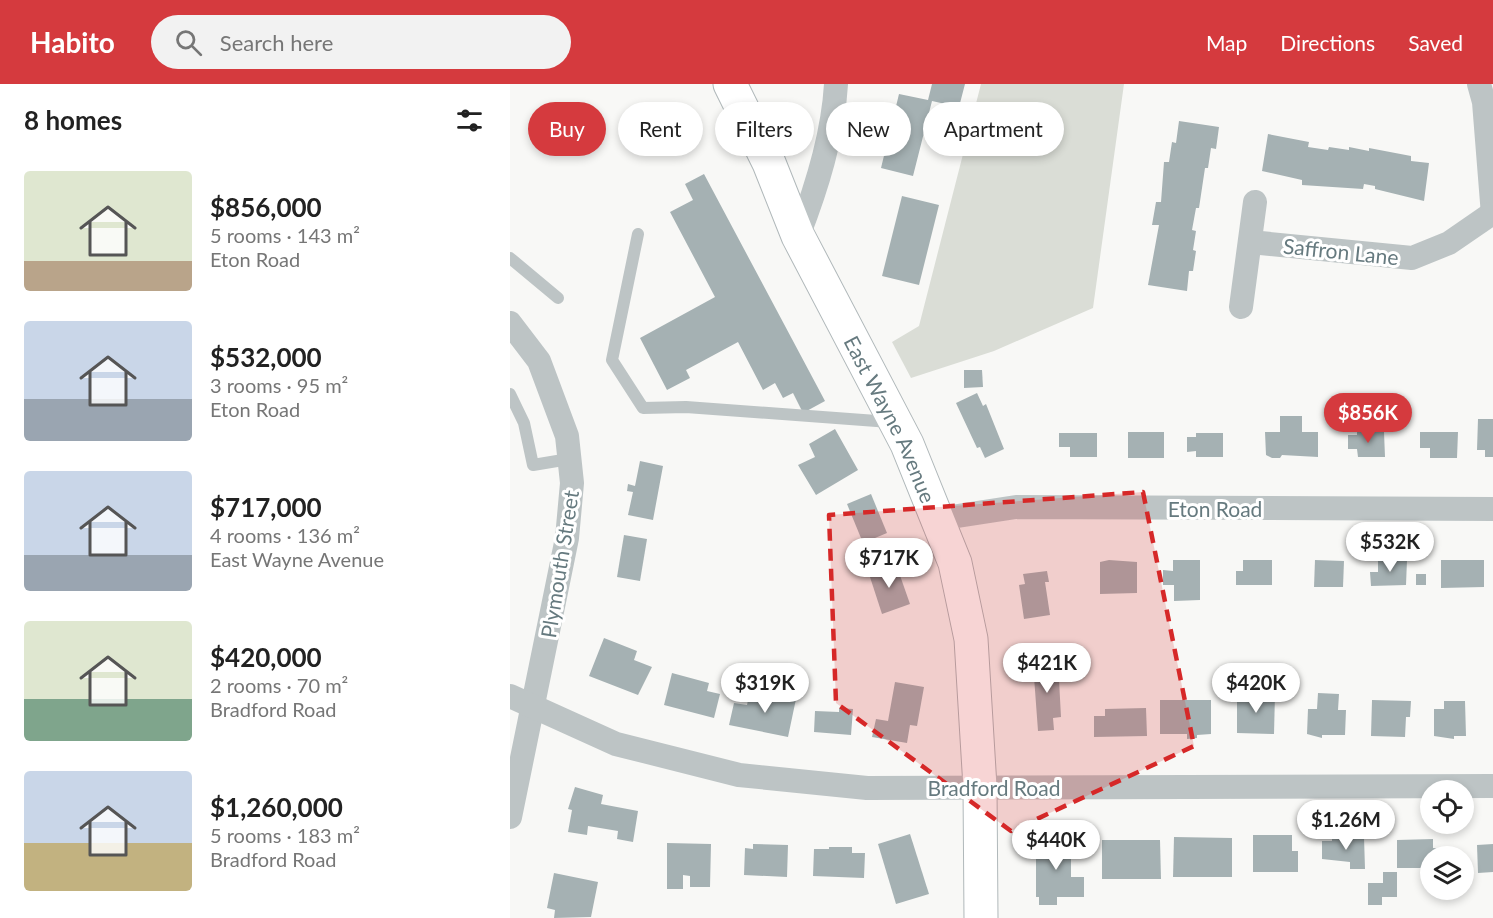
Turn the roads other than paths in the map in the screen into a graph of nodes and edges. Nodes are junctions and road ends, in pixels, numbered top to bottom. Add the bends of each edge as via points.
1 (730, 84) edge
2 (836, 84) edge
3 (1479, 84) edge
4 (1255, 202) dead end
5 (1492, 215) edge
6 (638, 234) dead end
7 (798, 236) junction
8 (1250, 242) junction
9 (510, 258) edge
10 (558, 298) dead end
11 (1241, 307) dead end
12 (510, 323) edge
13 (510, 394) edge
14 (896, 423) junction
15 (569, 459) junction
16 (1493, 509) edge
17 (938, 519) junction
18 (510, 696) edge
19 (533, 708) junction
20 (1493, 786) edge
21 (980, 787) junction
22 (510, 817) edge
23 (981, 918) edge

1 - 7 street, East Wayne Avenue via 769,163
2 - 7 street via 817,189
3 - 5 street, Saffron Lane via 1484,102
4 - 8 street
5 - 8 street, Saffron Lane via 1449,243 1412,258
6 - 14 lane via 612,360 643,408 686,407
7 - 14 street, East Wayne Avenue
8 - 11 street
9 - 10 lane
12 - 15 street, Plymouth Street via 539,361 567,436
13 - 15 lane via 524,423 533,465
14 - 17 street, East Wayne Avenue
15 - 19 street, Plymouth Street via 572,483 568,530
16 - 17 street, Eton Road via 1016,507
17 - 21 street, East Wayne Avenue via 955,563 971,639
18 - 19 street, Bradford Road
19 - 21 street, Bradford Road via 616,744 738,775 867,788
19 - 22 street, Plymouth Street
20 - 21 street, Bradford Road
21 - 23 street, East Wayne Avenue

